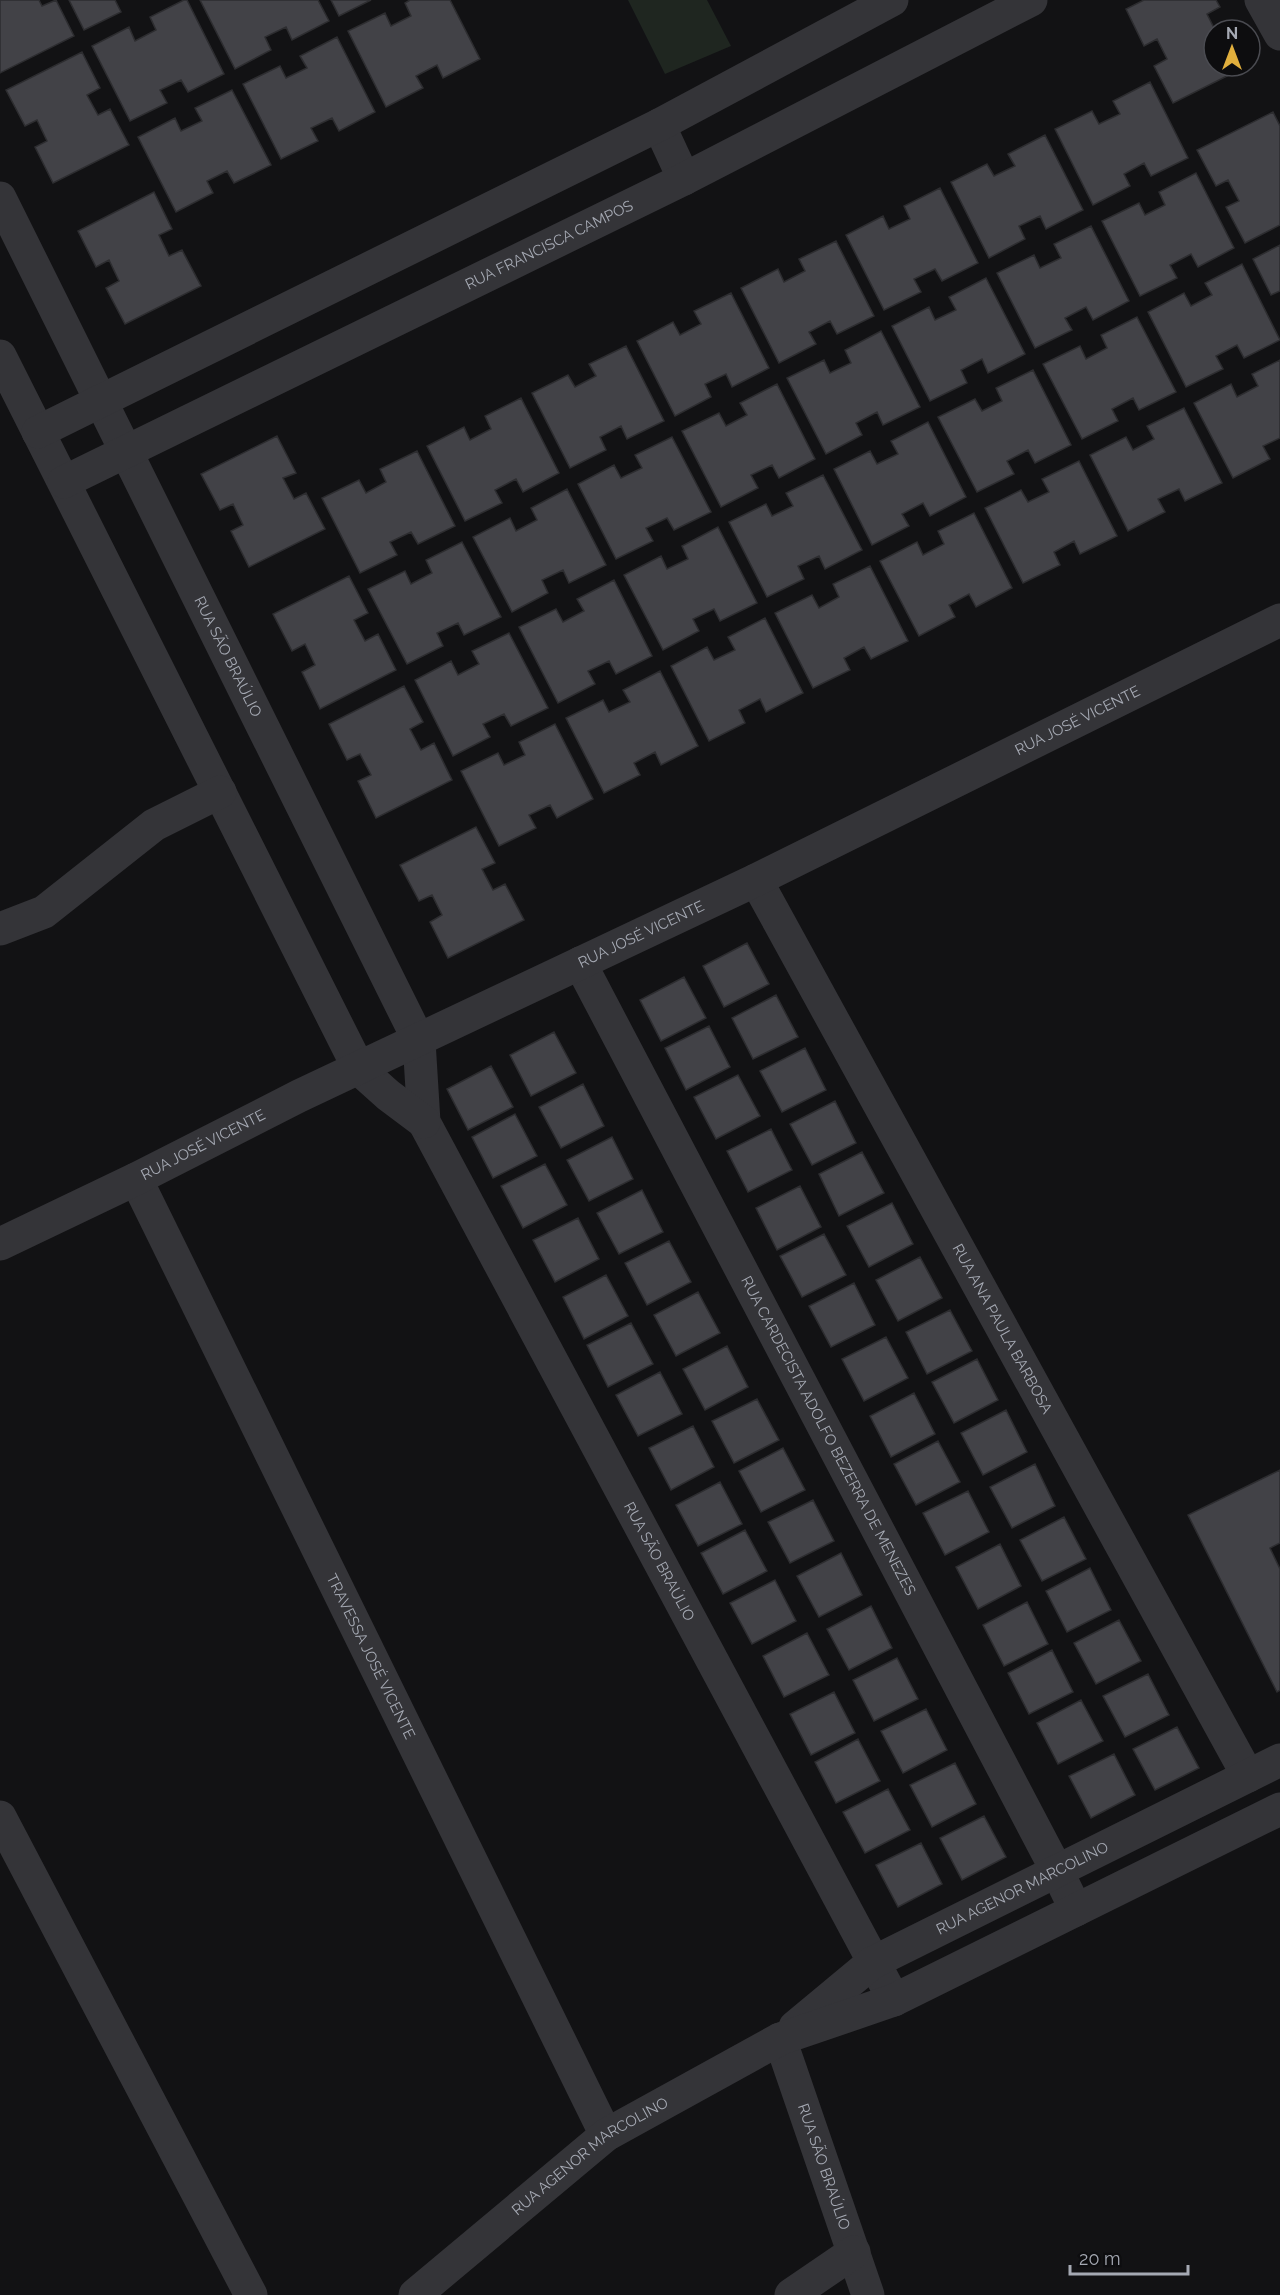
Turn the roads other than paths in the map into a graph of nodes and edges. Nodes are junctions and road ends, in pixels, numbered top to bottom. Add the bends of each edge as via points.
1 (892, 0) edge
2 (1031, 0) edge
3 (1261, 0) edge
4 (1280, 34) edge
5 (659, 125) junction
6 (684, 179) junction
7 (0, 198) edge
8 (0, 356) edge
9 (101, 401) junction
10 (38, 432) junction
11 (126, 452) junction
12 (64, 482) junction
13 (1280, 620) edge
14 (220, 792) junction
15 (756, 880) junction
16 (0, 929) edge
17 (580, 963) junction
18 (419, 1041) junction
19 (359, 1069) junction
20 (424, 1122) junction
21 (136, 1179) junction
22 (0, 1244) edge
23 (1280, 1760) edge
24 (1248, 1776) junction
25 (1280, 1809) edge
26 (0, 1817) edge
27 (1058, 1871) junction
28 (1076, 1910) junction
29 (872, 1963) junction
30 (894, 2000) junction
31 (780, 2039) junction
32 (606, 2135) junction
33 (854, 2252) junction
34 (250, 2295) edge
35 (415, 2295) edge
36 (791, 2295) edge
37 (868, 2295) edge

1 - 5 street
2 - 6 street, RUA FRANCISCA CAMPOS
3 - 4 street
5 - 6 street
5 - 9 street
6 - 11 street, RUA FRANCISCA CAMPOS
7 - 9 street, RUA SÃO BRAÚLIO
8 - 10 street, RUA SÃO BRAÚLIO
9 - 10 street
9 - 11 street, RUA SÃO BRAÚLIO
10 - 12 street, RUA SÃO BRAÚLIO
11 - 12 street, RUA FRANCISCA CAMPOS
11 - 18 street, RUA SÃO BRAÚLIO
12 - 14 street, RUA SÃO BRAÚLIO
13 - 15 street, RUA JOSÉ VICENTE
14 - 16 street via 153,825 44,912
14 - 19 street, RUA SÃO BRAÚLIO
15 - 17 street, RUA JOSÉ VICENTE
15 - 24 street, RUA ANA PAULA BARBOSA
17 - 18 street, RUA JOSÉ VICENTE
17 - 27 street, RUA CARDECISTA ADOLFO BEZERRA DE MENEZES
18 - 19 street, RUA JOSÉ VICENTE
18 - 20 street, RUA SÃO BRAÚLIO
19 - 20 street, RUA SÃO BRAÚLIO
19 - 21 street, RUA JOSÉ VICENTE
20 - 29 street, RUA SÃO BRAÚLIO
21 - 22 street, RUA JOSÉ VICENTE
21 - 32 street, TRAVESSA JOSÉ VICENTE
23 - 24 street, RUA AGENOR MARCOLINO
24 - 27 street, RUA AGENOR MARCOLINO
25 - 28 street, RUA AGENOR MARCOLINO
26 - 34 street
27 - 28 street, RUA CARDECISTA ADOLFO BEZERRA DE MENEZES
27 - 29 street, RUA AGENOR MARCOLINO
28 - 30 street, RUA AGENOR MARCOLINO
29 - 30 street, RUA SÃO BRAÚLIO
29 - 31 street, RUA AGENOR MARCOLINO
30 - 31 street, RUA AGENOR MARCOLINO
31 - 32 street, RUA AGENOR MARCOLINO
31 - 33 street, RUA SÃO BRAÚLIO
32 - 35 street, RUA AGENOR MARCOLINO
33 - 36 street
33 - 37 street, RUA SÃO BRAÚLIO

